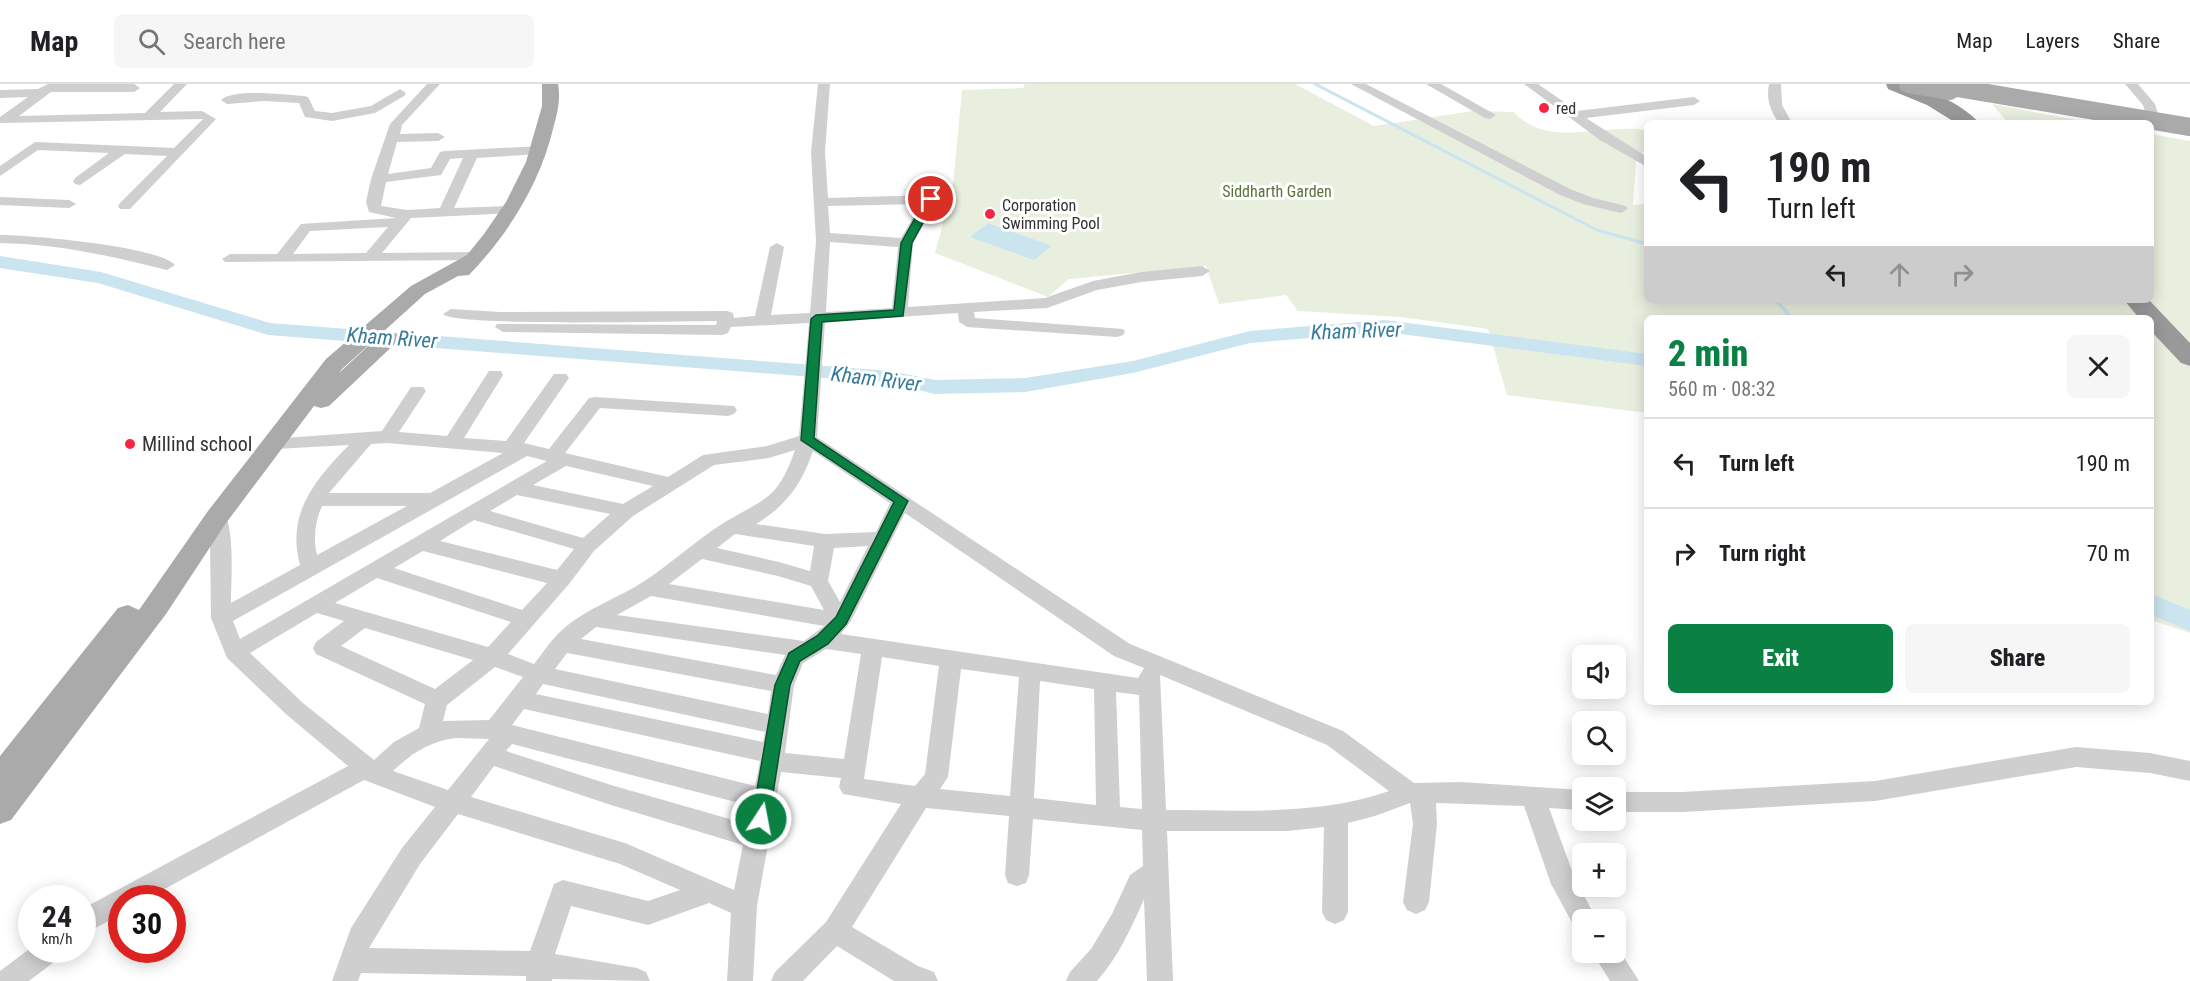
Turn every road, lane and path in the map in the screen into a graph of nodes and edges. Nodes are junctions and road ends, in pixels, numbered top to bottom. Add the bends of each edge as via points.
1 (9, 84) edge
2 (181, 84) edge
3 (243, 84) edge
4 (434, 84) edge
5 (550, 84) edge
6 (824, 84) edge
7 (1357, 84) edge
8 (1432, 84) edge
9 (1530, 84) edge
10 (1775, 84) edge
11 (1897, 84) edge
12 (2131, 84) edge
13 (94, 86) edge
14 (136, 86) edge
15 (1937, 90) edge
16 (0, 92) edge
17 (1968, 92) edge
18 (41, 93) junction
19 (399, 93) dead end
20 (1694, 101) dead end
21 (218, 112) junction
22 (1490, 115) dead end
23 (1575, 115) junction
24 (149, 116) junction
25 (104, 117) junction
26 (55, 118) junction
27 (1783, 120) edge
28 (1965, 120) edge
29 (1973, 120) edge
30 (1986, 120) edge
31 (2114, 120) edge
32 (2122, 120) edge
33 (2138, 120) edge
34 (2139, 120) edge
35 (2151, 120) edge
36 (2190, 121) edge
37 (3, 122) edge
38 (2154, 122) edge
39 (2154, 123) edge
40 (2154, 125) edge
41 (2190, 131) edge
42 (438, 137) dead end
43 (391, 138) junction
44 (123, 150) junction
45 (541, 150) junction
46 (178, 152) junction
47 (472, 154) junction
48 (1644, 161) edge
49 (0, 173) edge
50 (378, 179) junction
51 (0, 180) edge
52 (80, 181) dead end
53 (0, 201) edge
54 (821, 202) junction
55 (69, 204) dead end
56 (125, 206) dead end
57 (1621, 209) dead end
58 (512, 210) junction
59 (445, 213) junction
60 (403, 218) junction
61 (823, 237) junction
62 (0, 238) edge
63 (906, 243) junction
64 (777, 247) dead end
65 (475, 257) junction
66 (281, 258) junction
67 (370, 258) junction
68 (230, 259) dead end
69 (167, 265) dead end
70 (1202, 271) dead end
71 (1047, 303) junction
72 (2139, 303) edge
73 (2154, 303) edge
74 (966, 309) junction
75 (899, 313) junction
76 (451, 314) dead end
77 (2150, 315) edge
78 (816, 319) junction
79 (2154, 319) edge
80 (762, 321) junction
81 (724, 323) junction
82 (503, 327) dead end
83 (1052, 327) junction
84 (1117, 332) dead end
85 (2190, 343) edge
86 (2190, 358) edge
87 (495, 375) dead end
88 (560, 378) dead end
89 (417, 391) dead end
90 (728, 410) dead end
91 (387, 437) junction
92 (366, 438) junction
93 (808, 440) junction
94 (453, 441) junction
95 (518, 448) junction
96 (269, 450) junction
97 (559, 458) junction
98 (671, 484) junction
99 (515, 488) junction
100 (315, 499) junction
101 (434, 500) junction
102 (901, 501) junction
103 (626, 511) junction
104 (472, 513) junction
105 (217, 517) junction
106 (732, 527) junction
107 (882, 538) junction
108 (825, 541) junction
109 (421, 543) junction
110 (587, 546) junction
111 (700, 552) junction
112 (311, 569) junction
113 (376, 570) junction
114 (562, 579) junction
115 (818, 581) junction
116 (649, 588) junction
117 (315, 605) junction
118 (221, 618) junction
119 (362, 619) junction
120 (526, 619) junction
121 (592, 619) junction
122 (841, 621) junction
123 (562, 644) junction
124 (815, 645) junction
125 (873, 648) junction
126 (235, 652) junction
127 (492, 657) junction
128 (951, 659) junction
129 (1149, 661) junction
130 (1030, 670) junction
131 (538, 674) junction
132 (1105, 681) junction
133 (783, 685) junction
134 (1149, 688) junction
135 (518, 699) junction
136 (437, 700) junction
137 (777, 725) junction
138 (501, 731) junction
139 (429, 732) junction
140 (489, 755) junction
141 (772, 757) junction
142 (371, 770) junction
143 (853, 770) junction
144 (2190, 771) edge
145 (0, 779) edge
146 (1417, 793) junction
147 (920, 797) junction
148 (1533, 797) junction
149 (764, 799) junction
150 (1572, 799) edge
151 (453, 802) junction
152 (1626, 802) edge
153 (1020, 807) junction
154 (0, 810) edge
155 (1336, 815) junction
156 (1107, 816) junction
157 (1154, 821) junction
158 (757, 838) junction
159 (1156, 871) junction
160 (1017, 875) dead end
161 (150, 885) edge
162 (710, 891) junction
163 (1416, 902) dead end
164 (744, 906) junction
165 (1578, 909) edge
166 (1335, 912) dead end
167 (834, 931) junction
168 (32, 963) edge
169 (1613, 963) edge
170 (349, 970) edge
171 (539, 973) edge
172 (8, 981) edge
173 (637, 981) edge
174 (740, 981) edge
175 (784, 981) edge
176 (925, 981) edge
177 (1079, 981) edge
178 (1160, 981) edge
179 (1626, 981) edge

1 - 16 street
2 - 24 street
3 - 21 street
4 - 43 street via 396,124
5 - 45 main road via 553,95
6 - 54 street via 818,152
7 - 57 street via 1565,192
8 - 22 street
9 - 23 street
10 - 27 street via 1775,104
11 - 15 street
11 - 28 highway via 1951,109
11 - 33 main road, bridge
12 - 35 street via 2149,104
13 - 14 street
13 - 18 street via 48,88
13 - 26 street
14 - 25 street
15 - 17 highway
15 - 29 highway
15 - 32 main road, bridge
16 - 18 street
17 - 30 highway
17 - 31 street
17 - 34 street
18 - 37 street
19 - 21 street via 375,109 332,117 310,114 304,100 264,97
20 - 23 street
21 - 24 street
21 - 46 street
23 - 48 street
24 - 25 street
25 - 26 street
26 - 37 street
36 - 38 street
39 - 41 main road, bridge
40 - 41 main road, bridge
42 - 43 street
43 - 50 street
44 - 46 street
44 - 49 street via 35,146
44 - 52 street
45 - 47 street
45 - 58 main road
46 - 56 street
47 - 50 street via 445,155 436,172
47 - 59 street
49 - 51 street via 9,174
50 - 60 street via 374,209
53 - 55 street
54 - 61 street
54 - 63 street via 931,199
58 - 59 street
58 - 65 main road
59 - 60 street
60 - 66 street via 306,227
60 - 67 street
61 - 63 street
61 - 78 street
62 - 69 street via 41,240
63 - 75 street
64 - 80 street
65 - 67 street
65 - 96 main road
65 - 96 main road via 418,290 338,362
66 - 67 street
66 - 68 street
70 - 71 street via 1093,286
71 - 74 street
71 - 83 street
72 - 77 highway
73 - 85 highway
74 - 75 street
74 - 83 street via 967,322
75 - 78 street
76 - 81 street via 726,316
78 - 80 street
78 - 93 street
79 - 86 highway
80 - 81 street
81 - 82 street via 722,330
83 - 84 street
87 - 94 street
88 - 95 street
89 - 91 street
90 - 97 street via 595,402
91 - 92 street
91 - 94 street
92 - 96 street
92 - 100 street
93 - 98 street via 769,452 709,459
93 - 102 street
93 - 106 street via 788,488 761,514
94 - 95 street
95 - 97 street
95 - 101 street
96 - 105 main road
97 - 98 street
97 - 99 street
98 - 103 street
99 - 103 street
99 - 104 street
100 - 101 street
100 - 112 street via 304,542
101 - 112 street
102 - 107 street
102 - 129 street via 1122,650
103 - 110 street
104 - 109 street
104 - 110 street
105 - 118 street
105 - 145 main road via 138,602
105 - 154 main road via 156,607
106 - 108 street
106 - 111 street
107 - 108 street
107 - 122 street
108 - 115 street
109 - 113 street
109 - 114 street
110 - 114 street
111 - 115 street
111 - 116 street
112 - 118 street
113 - 117 street
113 - 120 street
114 - 120 street
115 - 122 street
116 - 121 street
116 - 122 street
117 - 119 street
117 - 126 street
118 - 126 street
119 - 127 street
119 - 136 street via 324,648
120 - 127 street
121 - 123 street
121 - 124 street
122 - 124 street
123 - 131 street
123 - 133 street
124 - 125 street
124 - 133 street via 794,658
125 - 128 street
125 - 143 street
126 - 142 street via 295,709
127 - 131 street
127 - 136 street
128 - 130 street
128 - 147 street via 936,777
129 - 134 street
129 - 146 street via 1335,738
130 - 132 street
130 - 153 street
131 - 135 street
131 - 137 street
132 - 134 street
132 - 156 street
133 - 137 street
134 - 157 street
135 - 138 street
135 - 141 street
136 - 139 street
137 - 141 street
138 - 139 street via 458,726
138 - 140 street
138 - 149 street
139 - 142 street
140 - 151 street
140 - 158 street
141 - 143 street
141 - 149 street
142 - 151 street
142 - 161 street
143 - 147 street via 851,787
144 - 152 street via 2150,763 2076,757 1875,791
146 - 148 street
146 - 155 street
146 - 163 street via 1425,824
147 - 153 street
147 - 167 street
148 - 150 street
148 - 165 street via 1564,884
149 - 158 street
151 - 162 street via 625,854
151 - 170 street via 411,856 360,937
153 - 156 street
153 - 160 street
155 - 157 street via 1287,820
155 - 166 street
156 - 157 street
157 - 159 street
158 - 164 street
159 - 177 street via 1139,883 1100,958
159 - 178 street
162 - 164 street
162 - 171 street via 648,913 563,892
164 - 174 street
167 - 175 street
167 - 176 street
168 - 172 street
169 - 179 street
170 - 171 street
171 - 173 street

